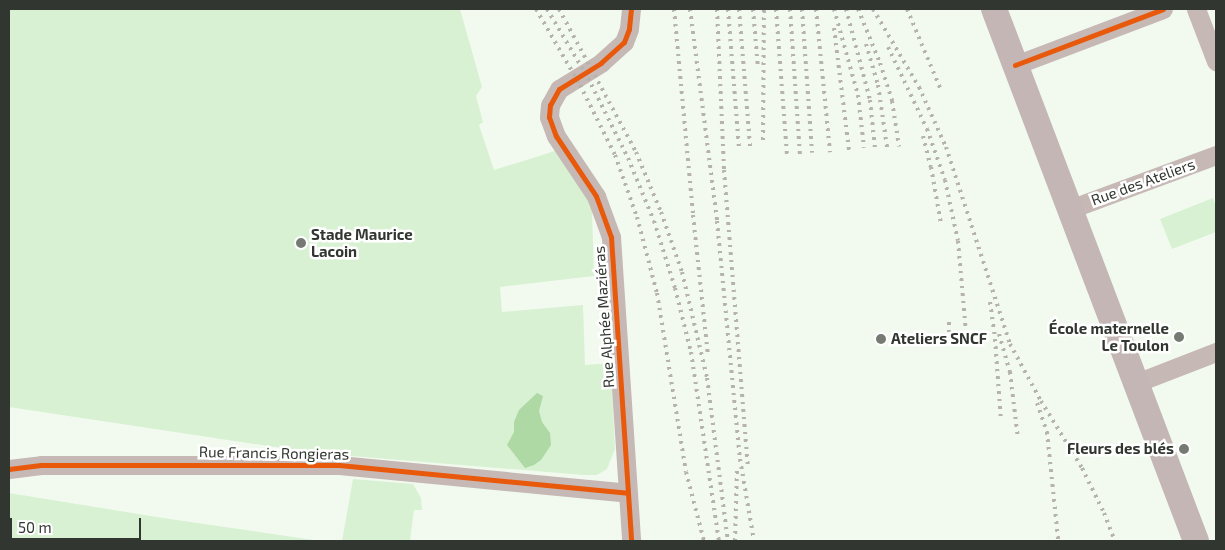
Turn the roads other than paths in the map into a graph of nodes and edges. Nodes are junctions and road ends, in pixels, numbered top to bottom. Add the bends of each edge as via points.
1 (631, 9) edge
2 (994, 9) edge
3 (1163, 9) edge
4 (1196, 9) edge
5 (1216, 61) edge
6 (1015, 65) junction
7 (1216, 155) edge
8 (1070, 209) junction
9 (1216, 352) edge
10 (1136, 383) junction
11 (9, 463) edge
12 (28, 466) junction
13 (9, 469) edge
14 (628, 493) junction
15 (631, 541) edge
16 (1196, 541) edge

1 - 14 street, Rue Alphée Maziéras via 624,42 601,63 554,94 549,117 556,136 596,196 611,237
2 - 6 main road
3 - 6 street
4 - 5 street
6 - 8 main road
7 - 8 street, Rue des Ateliers
8 - 10 main road
9 - 10 street
10 - 16 main road
11 - 12 street
12 - 13 street, Rue Francis Rongieras
12 - 14 street, Rue Francis Rongieras via 339,465
14 - 15 street, Rue Alphée Maziéras

